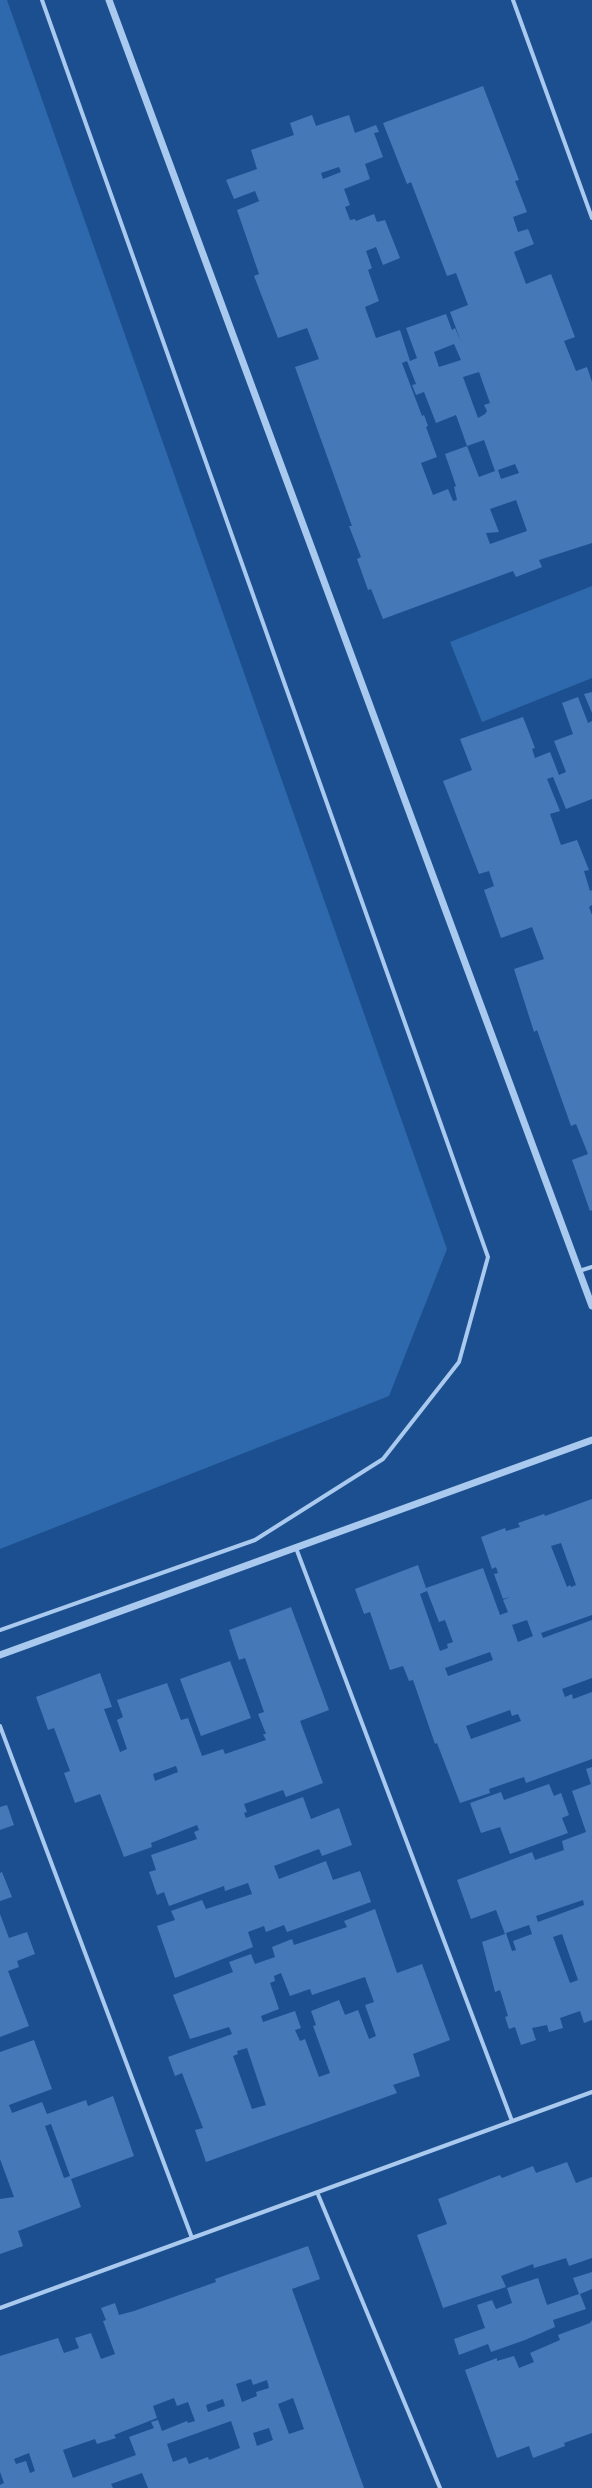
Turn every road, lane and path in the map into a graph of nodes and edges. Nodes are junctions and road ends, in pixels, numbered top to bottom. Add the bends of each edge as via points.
1 (42, 0) edge
2 (109, 0) edge
3 (513, 0) edge
4 (592, 218) edge
5 (592, 1266) edge
6 (579, 1271) junction
7 (592, 1306) edge
8 (592, 1440) edge
9 (296, 1548) junction
10 (0, 1630) edge
11 (0, 1655) edge
12 (0, 1726) edge
13 (592, 2092) edge
14 (512, 2121) junction
15 (316, 2192) junction
16 (192, 2238) junction
17 (0, 2308) edge
18 (440, 2488) edge

1 - 10 street via 488,1257 459,1362 383,1459 255,1540
2 - 6 street
3 - 4 street
5 - 6 street
6 - 7 street
8 - 9 street
9 - 11 street
9 - 14 street
12 - 16 street
13 - 14 street
14 - 15 street
15 - 16 street
15 - 18 street
16 - 17 street

